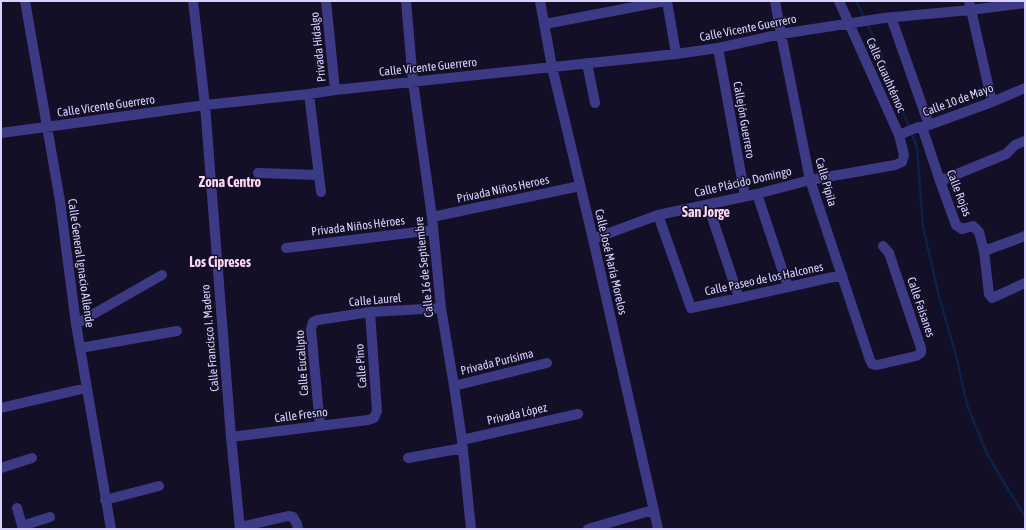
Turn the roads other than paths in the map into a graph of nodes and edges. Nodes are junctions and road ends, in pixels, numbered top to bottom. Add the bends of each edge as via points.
1 (25, 1) edge
2 (193, 1) edge
3 (326, 1) edge
4 (406, 1) edge
5 (540, 1) edge
6 (666, 1) edge
7 (775, 1) edge
8 (839, 1) edge
9 (1025, 3) edge
10 (969, 6) edge
11 (888, 17) junction
12 (853, 23) junction
13 (545, 24) junction
14 (781, 34) junction
15 (718, 48) junction
16 (676, 54) junction
17 (587, 64) junction
18 (552, 67) junction
19 (413, 82) junction
20 (1025, 88) edge
21 (335, 90) junction
22 (309, 94) junction
23 (992, 102) junction
24 (205, 104) junction
25 (596, 104) dead end
26 (923, 126) junction
27 (46, 127) junction
28 (1, 132) edge
29 (903, 133) junction
30 (1025, 141) edge
31 (902, 162) joint
32 (258, 173) dead end
33 (318, 175) junction
34 (810, 180) junction
35 (940, 181) junction
36 (580, 186) junction
37 (321, 192) dead end
38 (757, 194) junction
39 (745, 196) junction
40 (708, 205) junction
41 (658, 215) junction
42 (432, 217) junction
43 (433, 230) junction
44 (1025, 236) edge
45 (593, 239) junction
46 (883, 246) dead end
47 (286, 248) dead end
48 (984, 251) junction
49 (162, 275) dead end
50 (842, 275) junction
51 (1025, 283) edge
52 (788, 287) junction
53 (739, 298) junction
54 (440, 308) junction
55 (370, 312) junction
56 (313, 322) joint
57 (76, 324) junction
58 (176, 331) dead end
59 (80, 348) junction
60 (547, 363) dead end
61 (872, 364) joint
62 (454, 386) junction
63 (86, 388) junction
64 (1, 408) edge
65 (578, 414) dead end
66 (374, 418) joint
67 (320, 426) junction
68 (231, 437) junction
69 (463, 444) junction
70 (32, 458) dead end
71 (408, 458) dead end
72 (1, 468) edge
73 (160, 486) dead end
74 (105, 500) junction
75 (17, 508) dead end
76 (653, 510) junction
77 (50, 517) dead end
78 (22, 528) edge
79 (240, 528) edge
80 (111, 529) edge
81 (298, 529) edge
82 (471, 529) edge
83 (588, 529) edge
84 (658, 529) edge

1 - 27 street, Calle General Ignacio Allende
2 - 24 street, Calle Francisco I. Madero
3 - 21 street, Privada Hidalgo
4 - 19 street, Calle 16 de Septiembre
5 - 13 street, Calle José María Morelos
6 - 13 street
6 - 16 street
7 - 14 street, Calle Pípila
8 - 12 street, Calle Cuauhtémoc
9 - 10 street, Calle Vicente Guerrero
10 - 11 street, Calle Vicente Guerrero
10 - 23 street
11 - 12 street, Calle Vicente Guerrero
11 - 26 street, Calle Cuauhtémoc
12 - 14 street, Calle Vicente Guerrero
12 - 29 street, Calle Cuauhtémoc
13 - 18 street, Calle José María Morelos
14 - 15 street, Calle Vicente Guerrero
14 - 34 street, Calle Pípila
15 - 16 street, Calle Vicente Guerrero
15 - 39 street, Callejón Guerrero
16 - 17 street, Calle Vicente Guerrero
17 - 18 street, Calle Vicente Guerrero
17 - 25 street
18 - 19 street, Calle Vicente Guerrero
18 - 36 street, Calle José María Morelos
19 - 21 street, Calle Vicente Guerrero
19 - 42 street, Calle 16 de Septiembre
20 - 23 street, Calle 10 de Mayo
21 - 22 street, Calle Vicente Guerrero
22 - 24 street, Calle Vicente Guerrero
22 - 33 street
23 - 26 street, Calle 10 de Mayo
24 - 27 street, Calle Vicente Guerrero
24 - 68 street, Calle Francisco I. Madero
26 - 29 street, Calle 10 de Mayo
26 - 35 street, Calle Rojas
27 - 28 street, Calle Vicente Guerrero
27 - 57 street, Calle General Ignacio Allende via 60,201
29 - 31 street, Calle Cuauhtémoc
30 - 35 street via 1015,145 1006,154
31 - 34 street, Calle Plácido Domingo
32 - 33 street
33 - 37 street
34 - 38 street, Calle Plácido Domingo
34 - 50 street, Calle Pípila
35 - 48 street, Calle Rojas via 956,225 962,229 973,226 980,232
36 - 42 street, Privada Niños Heroes
36 - 45 street, Calle José María Morelos
38 - 39 street, Calle Plácido Domingo
38 - 52 street
39 - 40 street, Calle Plácido Domingo
40 - 41 street, Calle Plácido Domingo
40 - 53 street
41 - 45 street, Calle Plácido Domingo
41 - 53 street, Calle Paseo de los Halcones via 691,308
42 - 43 street, Calle 16 de Septiembre
43 - 47 street, Privada Niños Héroes
43 - 54 street, Calle 16 de Septiembre
44 - 48 street
45 - 76 street, Calle José María Morelos
46 - 61 street, Calle Faisanes via 888,253 921,353 877,365
48 - 51 street, Calle Rojas via 989,294 992,298
49 - 57 street
50 - 52 street, Calle Paseo de los Halcones
50 - 61 street, Calle Pípila
52 - 53 street, Calle Paseo de los Halcones
54 - 55 street, Calle Laurel
54 - 62 street, Calle 16 de Septiembre
55 - 56 street, Calle Laurel
55 - 66 street, Calle Pino via 377,411
56 - 67 street, Calle Eucalipto via 311,329
57 - 59 street, Calle General Ignacio Allende
58 - 59 street
59 - 63 street, Calle General Ignacio Allende
60 - 62 street, Privada Purísima
62 - 69 street, Calle 16 de Septiembre
63 - 64 street
63 - 74 street, Calle General Ignacio Allende
65 - 69 street, Privada López
66 - 67 street, Calle Fresno
67 - 68 street, Calle Fresno
68 - 79 street, Calle Francisco I. Madero
69 - 71 street, Privada López
69 - 82 street, Calle 16 de Septiembre
70 - 72 street
73 - 74 street
74 - 80 street, Calle General Ignacio Allende
75 - 78 street
76 - 83 street
76 - 84 street, Calle José María Morelos
77 - 78 street
79 - 81 street via 288,516 293,517

